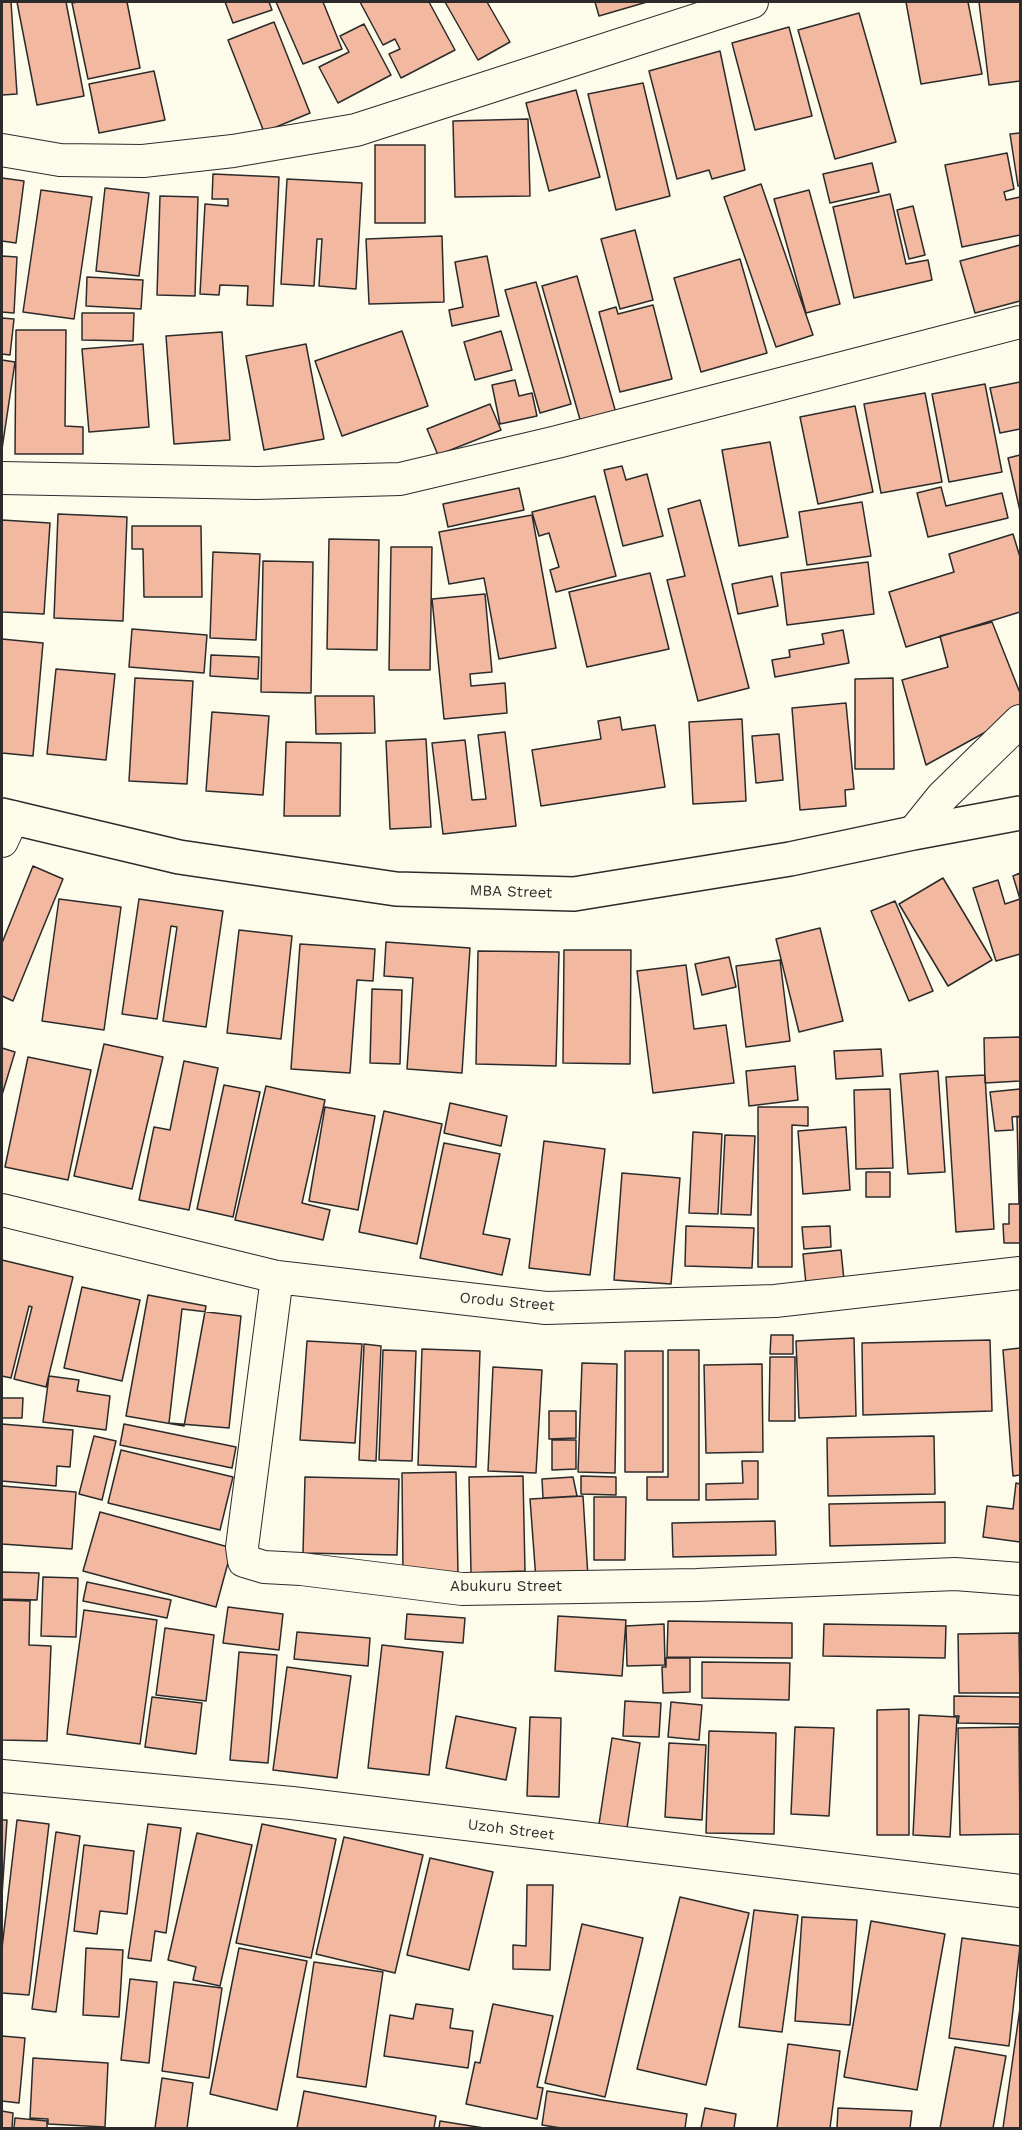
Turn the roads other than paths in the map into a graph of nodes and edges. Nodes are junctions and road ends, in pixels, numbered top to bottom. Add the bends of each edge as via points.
1 (752, 2) edge
2 (2, 150) edge
3 (1020, 322) edge
4 (2, 478) edge
5 (1020, 721) edge
6 (1020, 813) edge
7 (5, 824) edge
8 (913, 833) junction
9 (2, 1210) edge
10 (1020, 1273) edge
11 (277, 1277) junction
12 (1020, 1579) edge
13 (2, 1776) edge
14 (1020, 1891) edge

1 - 2 street via 356,130 233,151 143,161 60,160
3 - 4 street via 400,479 256,483
5 - 8 street via 942,797
6 - 8 street, MBA Street
7 - 8 street, MBA Street via 179,857 396,889 574,894 790,859
9 - 11 street, Orodu Street
10 - 11 street, Orodu Street via 775,1301 546,1308
11 - 12 street, Abukuru Street via 242,1547 244,1561 264,1567 462,1589 697,1585 955,1574
13 - 14 street, Uzoh Street via 292,1803

